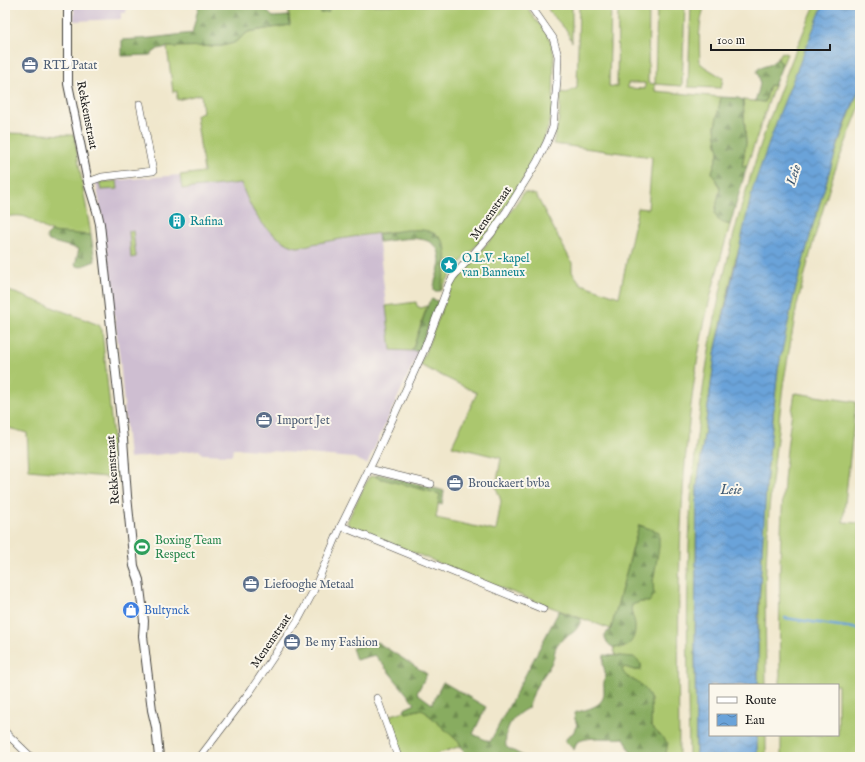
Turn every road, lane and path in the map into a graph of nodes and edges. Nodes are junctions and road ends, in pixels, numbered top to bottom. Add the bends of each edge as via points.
1 (68, 5) edge
2 (530, 5) edge
3 (140, 104) dead end
4 (88, 182) junction
5 (369, 469) junction
6 (431, 484) dead end
7 (341, 526) junction
8 (543, 609) dead end
9 (377, 698) dead end
10 (5, 732) edge
11 (31, 757) edge
12 (160, 757) edge
13 (200, 757) edge
14 (398, 757) edge

1 - 4 street, Rekkemstraat via 68,84
2 - 5 street, Menenstraat via 553,38 558,56 553,127 548,142 491,234 449,284 424,350
3 - 4 street via 153,171 102,176
4 - 12 street, Rekkemstraat via 100,226 134,566 139,580 144,644
5 - 6 street
5 - 7 street, Menenstraat
7 - 8 street
7 - 13 street, Menenstraat via 298,620 251,690
9 - 14 street
10 - 11 street

